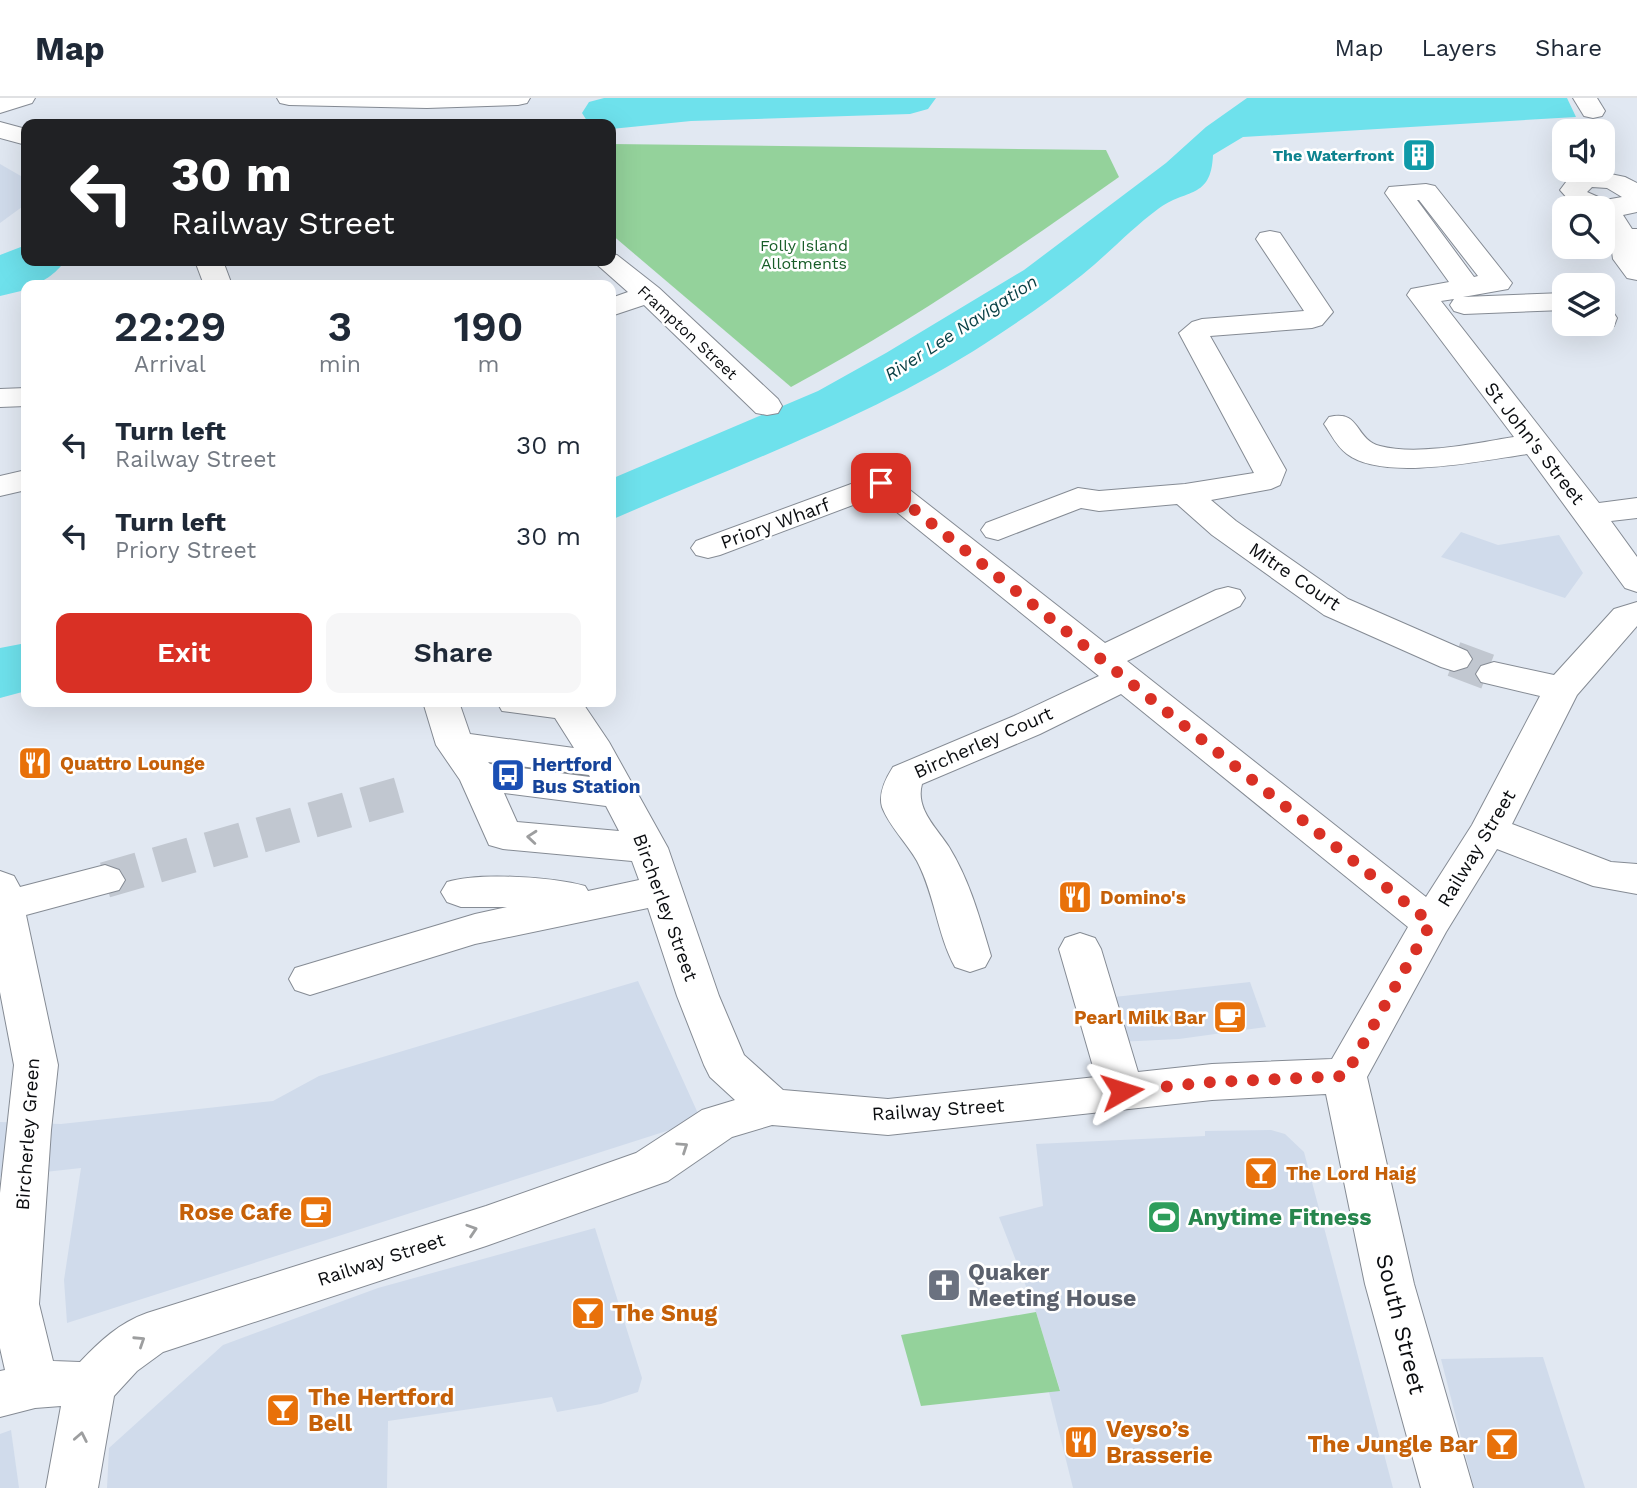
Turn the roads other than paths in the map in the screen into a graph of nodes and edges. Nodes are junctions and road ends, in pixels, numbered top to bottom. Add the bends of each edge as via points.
1 (23, 98) edge
2 (289, 98) edge
3 (518, 98) edge
4 (0, 106) edge
5 (0, 130) edge
6 (21, 136) edge
7 (1615, 220) edge
8 (1630, 237) edge
9 (1270, 239) dead end
10 (613, 266) edge
11 (1637, 272) edge
12 (1466, 285) dead end
13 (649, 294) junction
14 (1552, 302) edge
15 (616, 305) edge
16 (1430, 307) junction
17 (21, 397) edge
18 (0, 398) edge
19 (767, 406) dead end
20 (1340, 424) dead end
21 (1535, 443) junction
22 (21, 481) edge
23 (0, 486) edge
24 (1185, 494) junction
25 (1637, 508) edge
26 (1590, 514) junction
27 (998, 530) dead end
28 (708, 548) dead end
29 (1637, 581) edge
30 (1228, 598) dead end
31 (1637, 613) edge
32 (1454, 659) tunnel mouth
33 (1113, 668) junction
34 (1494, 674) tunnel mouth
35 (1562, 689) junction
36 (567, 707) edge
37 (447, 723) edge
38 (603, 766) junction
39 (485, 790) junction
40 (1489, 830) junction
41 (643, 837) junction
42 (1637, 879) edge
43 (105, 880) tunnel mouth
44 (664, 890) junction
45 (461, 892) dead end
46 (2, 896) edge
47 (607, 902) junction
48 (1431, 923) junction
49 (1080, 949) dead end
50 (970, 956) dead end
51 (310, 979) dead end
52 (1345, 1076) junction
53 (1122, 1091) junction
54 (772, 1107) junction
55 (90, 1386) junction
56 (16, 1389) edge
57 (72, 1488) edge
58 (1447, 1488) edge

1 - 4 street
2 - 3 street
5 - 6 street
7 - 8 street
8 - 11 street via 1627,258
9 - 24 street via 1319,312 1317,316 1202,328 1194,333 1270,470 1269,478
10 - 13 street, Frampton Street
12 - 16 street via 1421,295
13 - 15 street
13 - 19 street, Frampton Street
14 - 16 street
16 - 21 street, St John's Street
17 - 18 street
20 - 21 street via 1362,450 1399,458
21 - 26 street, St John's Street
22 - 23 street
24 - 27 street via 1099,501 1078,498
24 - 32 street, Mitre Court via 1224,528 1336,607
25 - 26 street
26 - 29 street, St John's Street
28 - 33 street, Priory Wharf via 881,483
30 - 33 street
31 - 35 street, Railway Street via 1626,617
33 - 48 street
33 - 50 street, Bircherley Court via 1027,725 906,776 901,806 953,896
34 - 35 street
35 - 40 street, Railway Street
36 - 38 street, Bircherley Street
37 - 38 street
37 - 39 street
38 - 39 street
38 - 41 street, Bircherley Street
41 -> 39 street via 503,835
40 - 42 street via 1607,876
40 - 48 street, Railway Street
41 - 44 street, Bircherley Street
43 - 46 street
44 - 47 street
44 - 54 street, Bircherley Street via 726,1065
45 - 47 street via 557,895
46 - 56 street, Bircherley Green via 36,1065 15,1304
47 - 51 street via 475,929
48 - 52 street, Railway Street
49 - 53 street
52 - 53 street, Railway Street
52 - 58 street, South Street via 1422,1410
53 - 54 street, Railway Street via 888,1116
55 -> 54 street, Railway Street via 119,1354 147,1335 486,1226 652,1167 718,1123
55 - 56 street via 55,1381
57 -> 55 street

